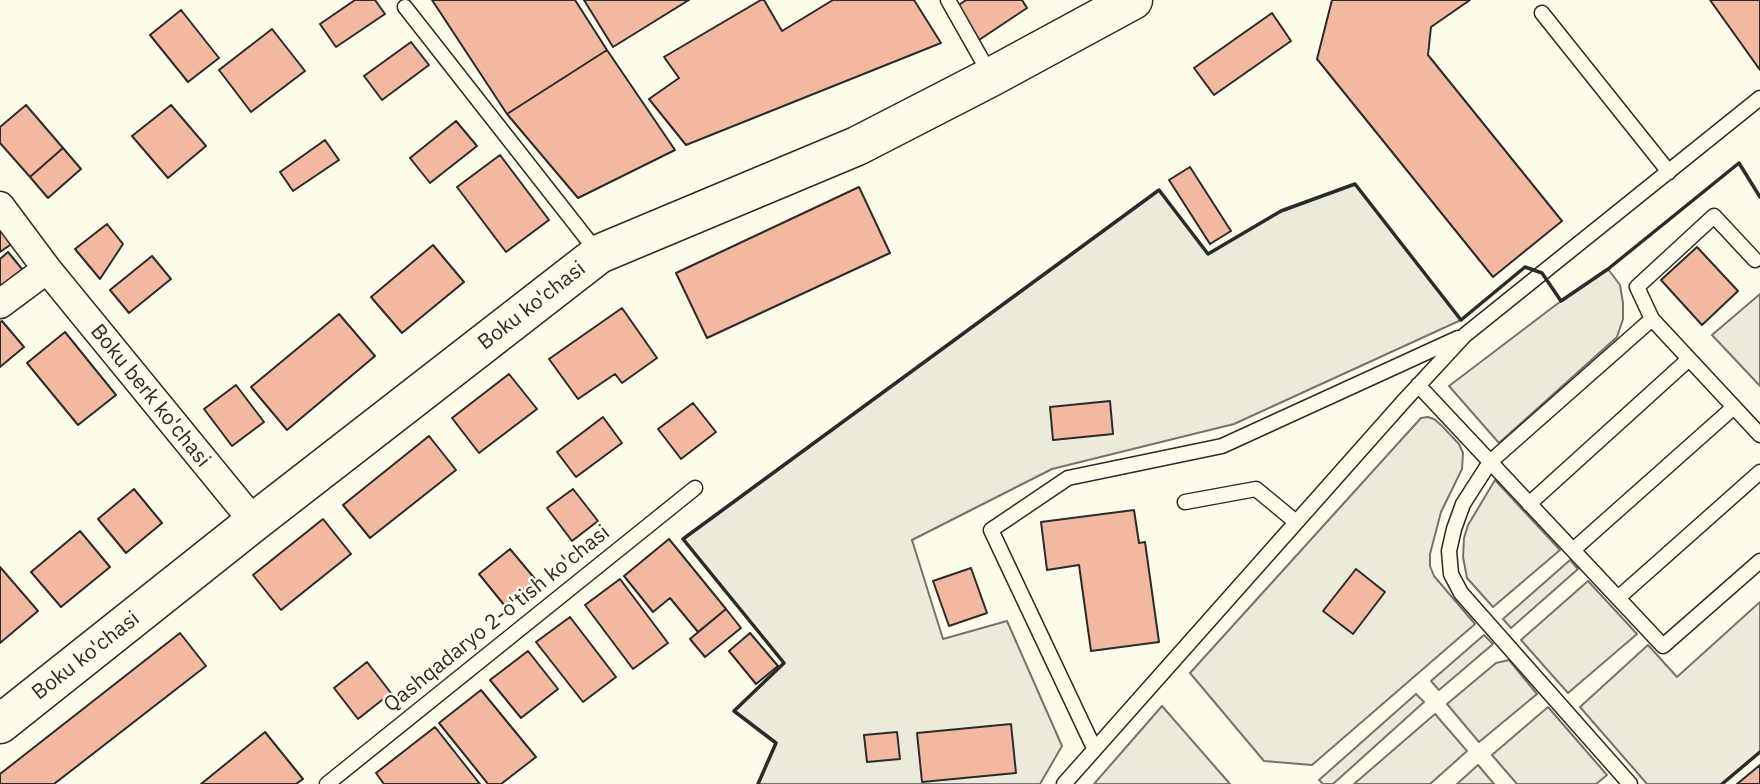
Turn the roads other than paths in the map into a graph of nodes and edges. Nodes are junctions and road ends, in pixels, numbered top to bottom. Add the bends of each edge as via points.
1 (948, 0) edge
2 (1133, 0) edge
3 (405, 7) dead end
4 (1542, 13) dead end
5 (991, 77) junction
6 (1760, 99) edge
7 (1669, 172) junction
8 (0, 206) edge
9 (599, 254) junction
10 (1755, 260) dead end
11 (47, 270) junction
12 (0, 304) edge
13 (1652, 319) junction
14 (1465, 335) junction
15 (1689, 359) junction
16 (1418, 386) junction
17 (1734, 407) junction
18 (1760, 435) edge
19 (1490, 462) junction
20 (1760, 472) edge
21 (695, 488) dead end
22 (1185, 502) dead end
23 (1530, 504) junction
24 (254, 522) junction
25 (1296, 522) junction
26 (1573, 550) junction
27 (1760, 561) edge
28 (1618, 598) junction
29 (0, 724) edge
30 (1094, 748) junction
31 (327, 784) edge
32 (1064, 784) edge
33 (1630, 784) edge

1 - 5 lane
2 - 5 street, Boku ko'chasi
3 - 9 lane
4 - 7 lane
5 - 9 street, Boku ko'chasi via 857,146
6 - 7 lane
7 - 14 lane
8 - 11 street, Boku berk ko'chasi
9 - 24 street, Boku ko'chasi
10 - 13 lane via 1714,216 1636,287
11 - 12 street
11 - 24 street, Boku berk ko'chasi
13 - 15 lane
13 - 19 lane
14 - 16 lane
14 - 30 lane via 1222,446 1068,478 991,530
15 - 17 lane
15 - 23 lane
16 - 19 lane
16 - 25 lane
17 - 18 lane
17 - 26 lane
19 - 23 lane
19 - 33 lane via 1463,504 1454,529 1449,551 1451,574 1461,593
20 - 28 lane
21 - 31 lane, Qashqadaryo 2-o'tish ko'chasi
22 - 25 lane via 1256,489
23 - 26 lane
24 - 29 street, Boku ko'chasi
25 - 30 lane
26 - 28 lane
27 - 28 lane via 1663,646
30 - 32 lane

